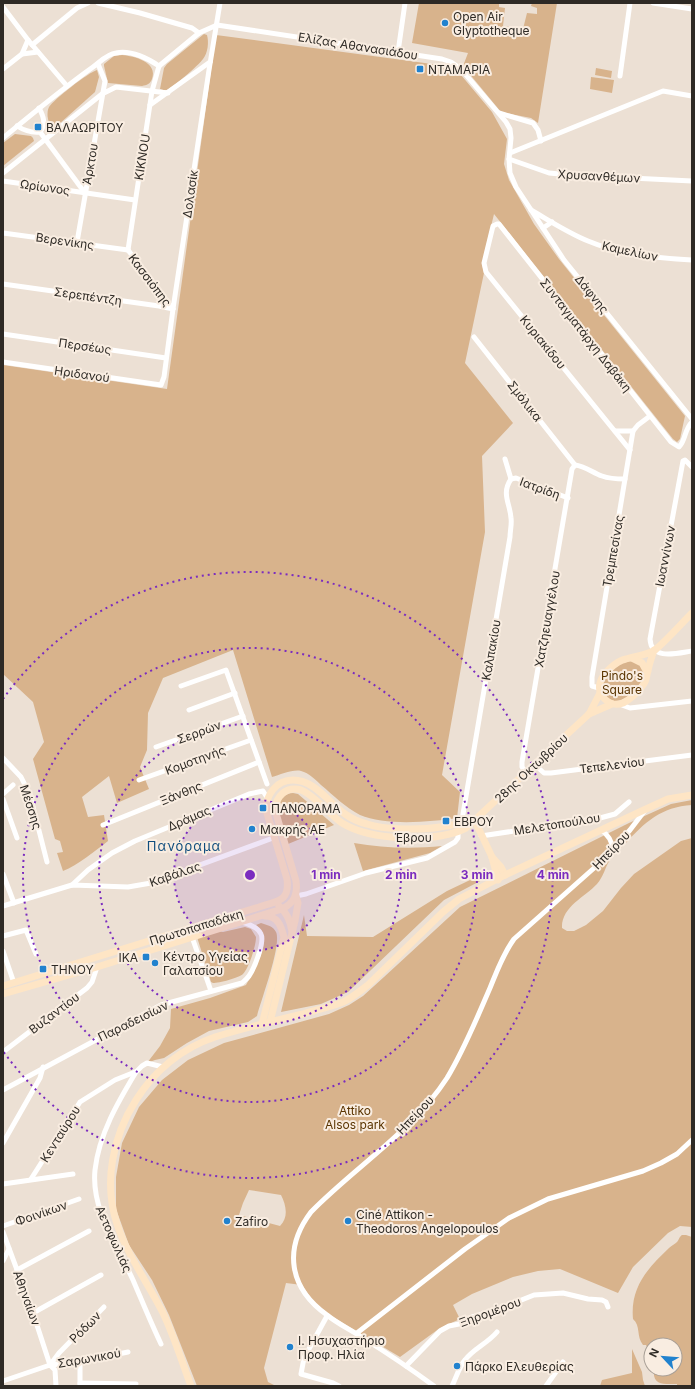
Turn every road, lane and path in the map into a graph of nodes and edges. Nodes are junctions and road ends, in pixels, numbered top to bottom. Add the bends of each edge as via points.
1 (88, 3) edge
2 (98, 3) edge
3 (220, 3) edge
4 (405, 3) edge
5 (630, 3) edge
6 (654, 3) edge
7 (3, 7) edge
8 (692, 9) edge
9 (217, 25) junction
10 (199, 33) junction
11 (28, 40) junction
12 (32, 45) junction
13 (38, 52) junction
14 (398, 52) junction
15 (22, 54) junction
16 (210, 62) junction
17 (98, 64) junction
18 (159, 66) junction
19 (3, 69) edge
20 (620, 76) dead end
21 (67, 86) junction
22 (152, 91) junction
23 (168, 93) junction
24 (102, 94) junction
25 (692, 96) edge
26 (150, 105) junction
27 (39, 108) junction
28 (498, 113) junction
29 (17, 126) junction
30 (40, 132) junction
31 (3, 138) edge
32 (46, 139) junction
33 (541, 141) junction
34 (510, 153) junction
35 (509, 159) junction
36 (3, 173) edge
37 (3, 181) edge
38 (692, 181) edge
39 (86, 192) junction
40 (135, 200) junction
41 (529, 208) junction
42 (552, 222) junction
43 (493, 226) joint
44 (543, 228) junction
45 (3, 233) edge
46 (77, 242) junction
47 (128, 250) junction
48 (692, 260) edge
49 (3, 284) edge
50 (173, 309) junction
51 (3, 334) edge
52 (474, 337) dead end
53 (166, 358) junction
54 (3, 362) edge
55 (161, 385) joint
56 (650, 416) junction
57 (692, 420) edge
58 (615, 431) junction
59 (634, 431) junction
60 (630, 450) junction
61 (505, 459) dead end
62 (575, 465) junction
63 (692, 467) edge
64 (511, 479) junction
65 (625, 480) junction
66 (568, 498) junction
67 (692, 613) edge
68 (654, 650) junction
69 (692, 651) edge
70 (632, 658) junction
71 (647, 672) junction
72 (182, 686) dead end
73 (600, 690) junction
74 (235, 693) junction
75 (692, 701) edge
76 (615, 704) junction
77 (188, 710) dead end
78 (589, 714) junction
79 (243, 716) junction
80 (251, 740) junction
81 (156, 747) dead end
82 (692, 755) edge
83 (3, 758) edge
84 (259, 762) junction
85 (535, 765) junction
86 (526, 773) junction
87 (139, 780) dead end
88 (267, 784) junction
89 (278, 784) junction
90 (13, 785) dead end
91 (263, 791) junction
92 (3, 794) edge
93 (692, 795) edge
94 (3, 799) edge
95 (268, 799) junction
96 (629, 802) dead end
97 (646, 808) junction
98 (463, 822) junction
99 (475, 823) junction
100 (103, 824) dead end
101 (601, 830) junction
102 (458, 832) junction
103 (481, 836) junction
104 (17, 838) dead end
105 (274, 838) junction
106 (613, 850) junction
107 (492, 857) junction
108 (47, 862) dead end
109 (3, 874) edge
110 (505, 875) junction
111 (498, 880) junction
112 (72, 885) junction
113 (296, 896) junction
114 (274, 902) junction
115 (14, 903) junction
116 (3, 906) edge
117 (282, 909) junction
118 (261, 916) junction
119 (242, 922) junction
120 (190, 929) junction
121 (292, 935) junction
122 (3, 936) edge
123 (192, 937) junction
124 (3, 953) edge
125 (36, 954) dead end
126 (97, 967) junction
127 (14, 983) junction
128 (3, 986) edge
129 (211, 991) junction
130 (3, 994) edge
131 (270, 1022) junction
132 (262, 1024) junction
133 (3, 1052) edge
134 (43, 1067) junction
135 (163, 1067) junction
136 (136, 1072) junction
137 (3, 1090) edge
138 (692, 1140) edge
139 (3, 1143) edge
140 (73, 1174) dead end
141 (31, 1180) junction
142 (3, 1184) edge
143 (79, 1199) dead end
144 (3, 1226) edge
145 (89, 1231) dead end
146 (3, 1232) edge
147 (9, 1250) junction
148 (3, 1261) edge
149 (17, 1270) junction
150 (141, 1273) junction
151 (101, 1275) dead end
152 (132, 1279) junction
153 (104, 1307) dead end
154 (608, 1307) dead end
155 (33, 1313) junction
156 (327, 1316) junction
157 (497, 1332) dead end
158 (357, 1333) junction
159 (162, 1344) dead end
160 (128, 1352) dead end
161 (80, 1362) junction
162 (563, 1362) dead end
163 (50, 1365) junction
164 (406, 1366) junction
165 (3, 1381) edge
166 (80, 1384) edge
167 (136, 1384) dead end
168 (56, 1386) edge
169 (191, 1386) edge
170 (339, 1386) edge
171 (434, 1386) edge
172 (452, 1386) edge
173 (546, 1386) edge

1 - 12 street via 77,8
2 - 10 street via 192,28
3 - 9 street, Δολασίκ
4 - 14 street
5 - 20 street
6 - 8 street
7 - 11 street
9 - 10 street
9 - 14 street, Ελίζας Αθανασιάδου
9 - 16 street, Δολασίκ
10 - 18 street
11 - 12 street
11 - 15 street
12 - 13 street
13 - 15 street
13 - 21 street
14 - 28 street, Ελίζας Αθανασιάδου via 451,62 462,69
15 - 19 street
16 - 23 street
16 - 50 street, Δολασίκ
17 - 18 street via 114,53 125,52 151,60
17 - 21 street
17 - 24 street, Άρκτου via 105,81
18 - 22 street, KIKNOU
21 - 27 street
22 - 23 street
22 - 24 street via 116,87
22 - 26 street, KIKNOU
23 - 26 street
24 - 32 street
24 - 39 street, Άρκτου
25 - 33 street via 663,91
26 - 40 street, KIKNOU
27 - 29 street
27 - 30 street via 44,121
28 - 33 street via 533,123
28 - 34 street, Ελίζας Αθανασιάδου via 510,129
29 - 30 street via 34,133
29 - 31 street
30 - 32 street
32 - 36 street
32 - 39 street
33 - 34 street
34 - 35 street, Ελίζας Αθανασιάδου
35 - 38 street, Χρυσανθέμων via 549,173
35 - 41 street, Δάφνης via 510,173
37 - 39 street, Ωρίωνος
39 - 40 street, Ωρίωνος
39 - 46 street, Άρκτου
40 - 47 street, KIKNOU
41 - 42 street, Καμελίων
41 - 44 street, Δάφνης
42 - 44 street
42 - 48 street, Καμελίων via 588,241 616,250 646,256
43 - 56 street, Συνταγματάρχη Δαβάκη via 499,224
43 - 58 street, Κυριακίδου via 484,263 486,272
44 - 57 street, Δάφνης via 564,260
45 - 46 street, Βερενίκης
46 - 47 street, Βερενίκης
47 - 50 street, Κασσιόπης
49 - 50 street, Σερεπέντζη
50 - 53 street, Δολασίκ
51 - 53 street, Περσέως
52 - 62 street, Σμόλικα
53 - 55 street, Δολασίκ
54 - 55 street, Ηριδανού
56 - 57 street, Συνταγματάρχη Δαβάκη via 671,442 679,447
56 - 59 street
58 - 59 street
58 - 60 street, Κυριακίδου
59 - 60 street, Τρεμπεσίνας
60 - 65 street, Τρεμπεσίνας
61 - 64 street
62 - 65 street via 602,476
62 - 66 street, Χατζηευαγγέλου via 572,469
63 - 68 street, Ιωαννίνων via 683,461 650,639
64 - 66 street, Ιατρίδη via 516,478
64 - 98 street, Καλπακίου via 506,494 512,518 510,537
65 - 73 street, Τρεμπεσίνας via 592,677 592,686
66 - 86 street, Χατζηευαγγέλου via 522,762
67 - 68 main road, 28ης Οκτωβρίου
68 - 69 street via 665,655
68 - 70 main road, 28ης Οκτωβρίου
68 - 71 main road, 28ης Οκτωβρίου
70 - 71 main road via 642,663
70 - 73 main road, 28ης Οκτωβρίου via 621,661 611,669 603,677
71 - 76 main road, 28ης Οκτωβρίου via 645,683 634,696 623,703
72 - 74 street via 226,670
73 - 76 main road via 604,699
73 - 78 main road, 28ης Οκτωβρίου
74 - 77 street
74 - 79 street
75 - 76 street via 630,708
76 - 78 main road, 28ης Οκτωβρίου
78 - 85 main road, 28ης Οκτωβρίου
79 - 80 street
79 - 81 street, Σερρών
80 - 84 street
80 - 87 street, Κομοτηνής
82 - 85 street, Τεπελενίου via 551,773 544,772
83 - 108 street, Μέσσης via 21,777 30,795
84 - 88 street
84 - 100 street, Ξάνθης
85 - 86 main road, 28ης Οκτωβρίου
86 - 99 main road, 28ης Οκτωβρίου
88 - 89 street, Έβρου
88 - 91 street
89 - 95 main road
89 - 98 main road, Έβρου via 290,780 304,781 353,819 370,825 425,829
90 - 92 street
91 - 95 street
91 - 112 street, Δράμας via 249,794 135,841 112,853
93 - 97 main road via 668,799
94 - 104 street
95 - 105 main road via 266,816
96 - 103 street, Μελετοπούλου via 615,814 600,818
97 - 101 main road
97 - 106 street, Ηπείρου
98 - 99 main road, Έβρου
99 - 102 main road, Έβρου
99 - 103 main road
101 - 106 street via 608,836
101 - 110 main road
102 - 113 street via 455,842 427,858 366,872
102 - 113 main road, Έβρου via 421,838 367,834 341,822 304,791 286,791 277,799 275,810 295,877
103 - 107 main road
105 - 112 street, Καβάλας via 151,883 128,887
105 - 114 main road via 288,888 286,895
106 - 156 street, Ηπείρου via 573,888 520,932 510,944 458,1057 441,1086 424,1107 304,1220 295,1244 295,1271 302,1291
107 - 110 main road
107 - 111 main road
109 - 115 street
110 - 111 main road
111 - 131 main road via 459,899 357,994 344,1001
112 - 115 street
113 - 117 main road
113 - 121 main road, Έβρου via 298,903
114 - 117 main road
114 - 120 main road, Πρωτοπαπαδάκη
115 - 116 street
117 - 118 main road, Πρωτοπαπαδάκη
117 - 121 main road via 291,924
118 - 119 main road, Πρωτοπαπαδάκη
118 - 132 main road via 270,916 278,920 284,937
119 - 123 main road, Πρωτοπαπαδάκη
119 - 129 street, Παραδεισίων via 249,924 261,934 261,947 252,972 242,983
120 - 123 street
120 - 127 main road, Πρωτοπαπαδάκη
121 - 131 main road, Έβρου
122 - 125 street via 26,930
123 - 126 main road, Πρωτοπαπαδάκη
123 - 129 street
124 - 127 street
126 - 130 main road, Πρωτοπαπαδάκη
126 - 133 street, Βυζαντίου via 87,988
127 - 128 main road, Πρωτοπαπαδάκη
129 - 134 street, Παραδεισίων via 161,1005
131 - 132 main road
132 - 135 main road via 200,1043
134 - 137 street, Παραδεισίων
134 - 139 street via 40,1078
135 - 136 street via 147,1063
135 - 150 main road via 140,1093 131,1108 122,1126 112,1159 113,1210 123,1238
136 - 141 street, Κενταύρου via 115,1080 80,1102
136 - 152 street, Αετοφωλιάς via 108,1125 97,1154 95,1171 98,1206 113,1243
138 - 158 street via 677,1154 643,1171 548,1199 509,1218
140 - 141 street
141 - 142 street
143 - 144 street, Φοινίκων
145 - 149 street
146 - 147 street, Αθηναίων
147 - 148 street
147 - 149 street, Αθηναίων
149 - 155 street, Αθηναίων
150 - 152 street
150 - 169 main road via 163,1314
151 - 155 street
152 - 159 street, Αετοφωλιάς
153 - 163 street, Ρόδων
154 - 164 street, Ξηρομέρου via 602,1300 563,1293 534,1295 440,1330
155 - 163 street, Αθηναίων
156 - 158 street, Ηπείρου
156 - 170 street via 304,1358 301,1374
157 - 172 street via 463,1361
158 - 164 street, Ηπείρου
160 - 161 street, Σαρωνικού
161 - 163 street, Σαρωνικού
161 - 166 street
162 - 173 street
163 - 165 street, Σαρωνικού
163 - 168 street, Αθηναίων via 55,1370
164 - 171 street, Ηπείρου
166 - 167 street

